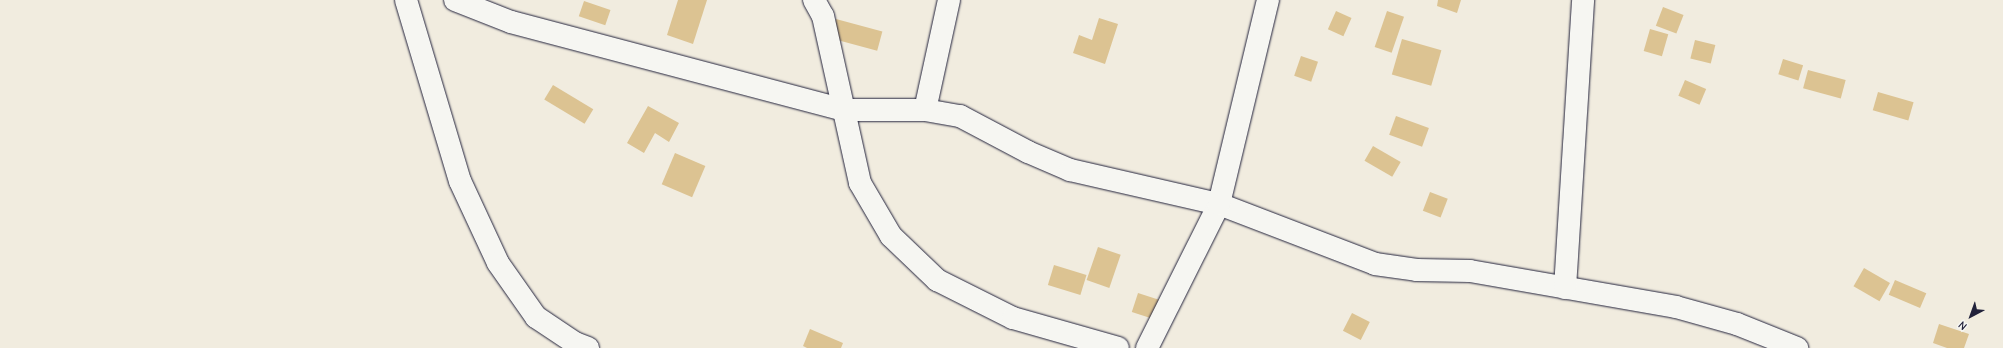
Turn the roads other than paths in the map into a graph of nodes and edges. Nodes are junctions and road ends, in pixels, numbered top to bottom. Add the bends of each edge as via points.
1 (406, 0) edge
2 (455, 0) edge
3 (814, 0) edge
4 (949, 0) edge
5 (1268, 0) edge
6 (1583, 0) edge
7 (843, 110) junction
8 (925, 110) junction
9 (1219, 204) junction
10 (1565, 288) junction
11 (588, 348) edge
12 (1118, 348) edge
13 (1148, 348) edge
14 (1797, 348) edge

1 - 11 street via 460,181 498,262 536,317 575,343
2 - 7 street via 512,22
3 - 7 street via 823,16
4 - 8 street
5 - 9 street
6 - 10 street
7 - 8 street
7 - 12 street via 860,183 891,236 937,280 1013,318
8 - 9 street via 960,116 1028,152 1070,170
9 - 10 street via 1375,264 1417,270 1470,271
9 - 13 street
10 - 14 street via 1676,306 1737,324

